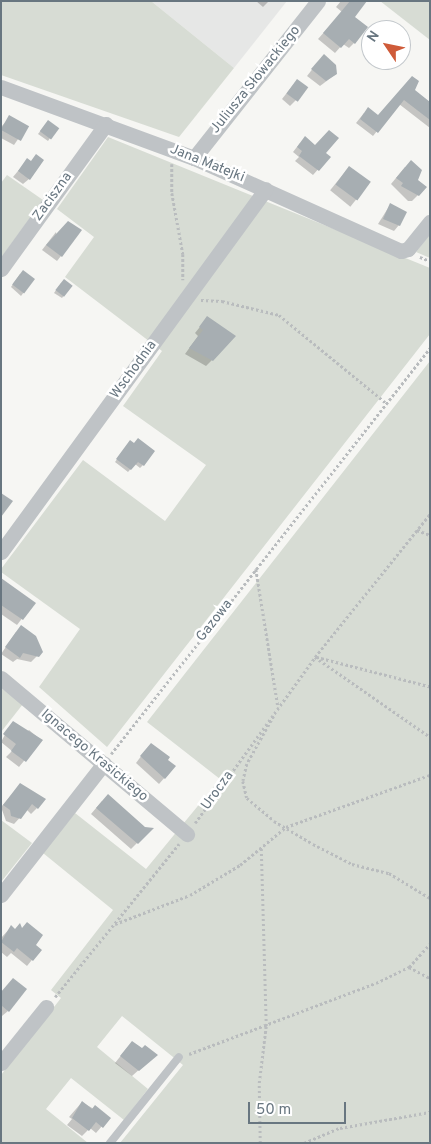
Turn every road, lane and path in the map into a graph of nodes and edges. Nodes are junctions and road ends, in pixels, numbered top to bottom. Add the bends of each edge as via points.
1 (318, 1) edge
2 (2, 88) edge
3 (106, 124) junction
4 (172, 150) junction
5 (194, 158) junction
6 (266, 188) junction
7 (430, 222) edge
8 (1, 269) edge
9 (186, 299) junction
10 (430, 348) edge
11 (386, 404) junction
12 (430, 514) edge
13 (417, 530) junction
14 (430, 535) edge
15 (1, 552) edge
16 (256, 569) junction
17 (315, 657) junction
18 (1, 678) edge
19 (430, 687) edge
20 (279, 708) junction
21 (430, 737) edge
22 (104, 763) junction
23 (430, 775) edge
24 (286, 827) junction
25 (186, 834) junction
26 (261, 848) junction
27 (1, 895) edge
28 (430, 898) edge
29 (114, 924) junction
30 (430, 944) edge
31 (409, 967) junction
32 (430, 978) edge
33 (46, 1007) joint
34 (266, 1026) junction
35 (179, 1057) joint
36 (1, 1063) edge
37 (430, 1112) edge
38 (110, 1143) edge
39 (260, 1143) edge
40 (304, 1143) edge

1 - 5 street, Juliusza Słowackiego
2 - 3 street, Jana Matejki
3 - 4 street, Jana Matejki
3 - 8 street, Zaciszna
4 - 5 street, Jana Matejki
4 - 9 path via 172,193 180,229
5 - 6 street, Jana Matejki
6 - 7 street, Jana Matejki via 396,249 408,250
6 - 9 street, Wschodnia
9 - 11 path via 222,302 279,315
9 - 15 street, Wschodnia
10 - 11 path, Gazowa
11 - 16 path, Gazowa
12 - 13 path, Urocza
13 - 14 path
13 - 17 path, Urocza
16 - 20 path
16 - 22 path, Gazowa
17 - 19 path
17 - 20 path, Urocza
17 - 21 path
18 - 22 street, Ignacego Krasickiego
20 - 24 path via 247,764 243,781 247,798
20 - 25 path, Urocza
22 - 25 street, Ignacego Krasickiego
22 - 27 street
23 - 24 path
24 - 26 path
24 - 28 path via 352,864 389,873
25 - 29 path, Urocza
26 - 29 path via 240,865 190,895
26 - 34 path
29 - 33 path, Urocza
30 - 31 path
31 - 32 path
31 - 34 path
33 - 36 street
34 - 35 path
34 - 39 path via 259,1084
35 - 38 lane
37 - 40 path via 340,1128

